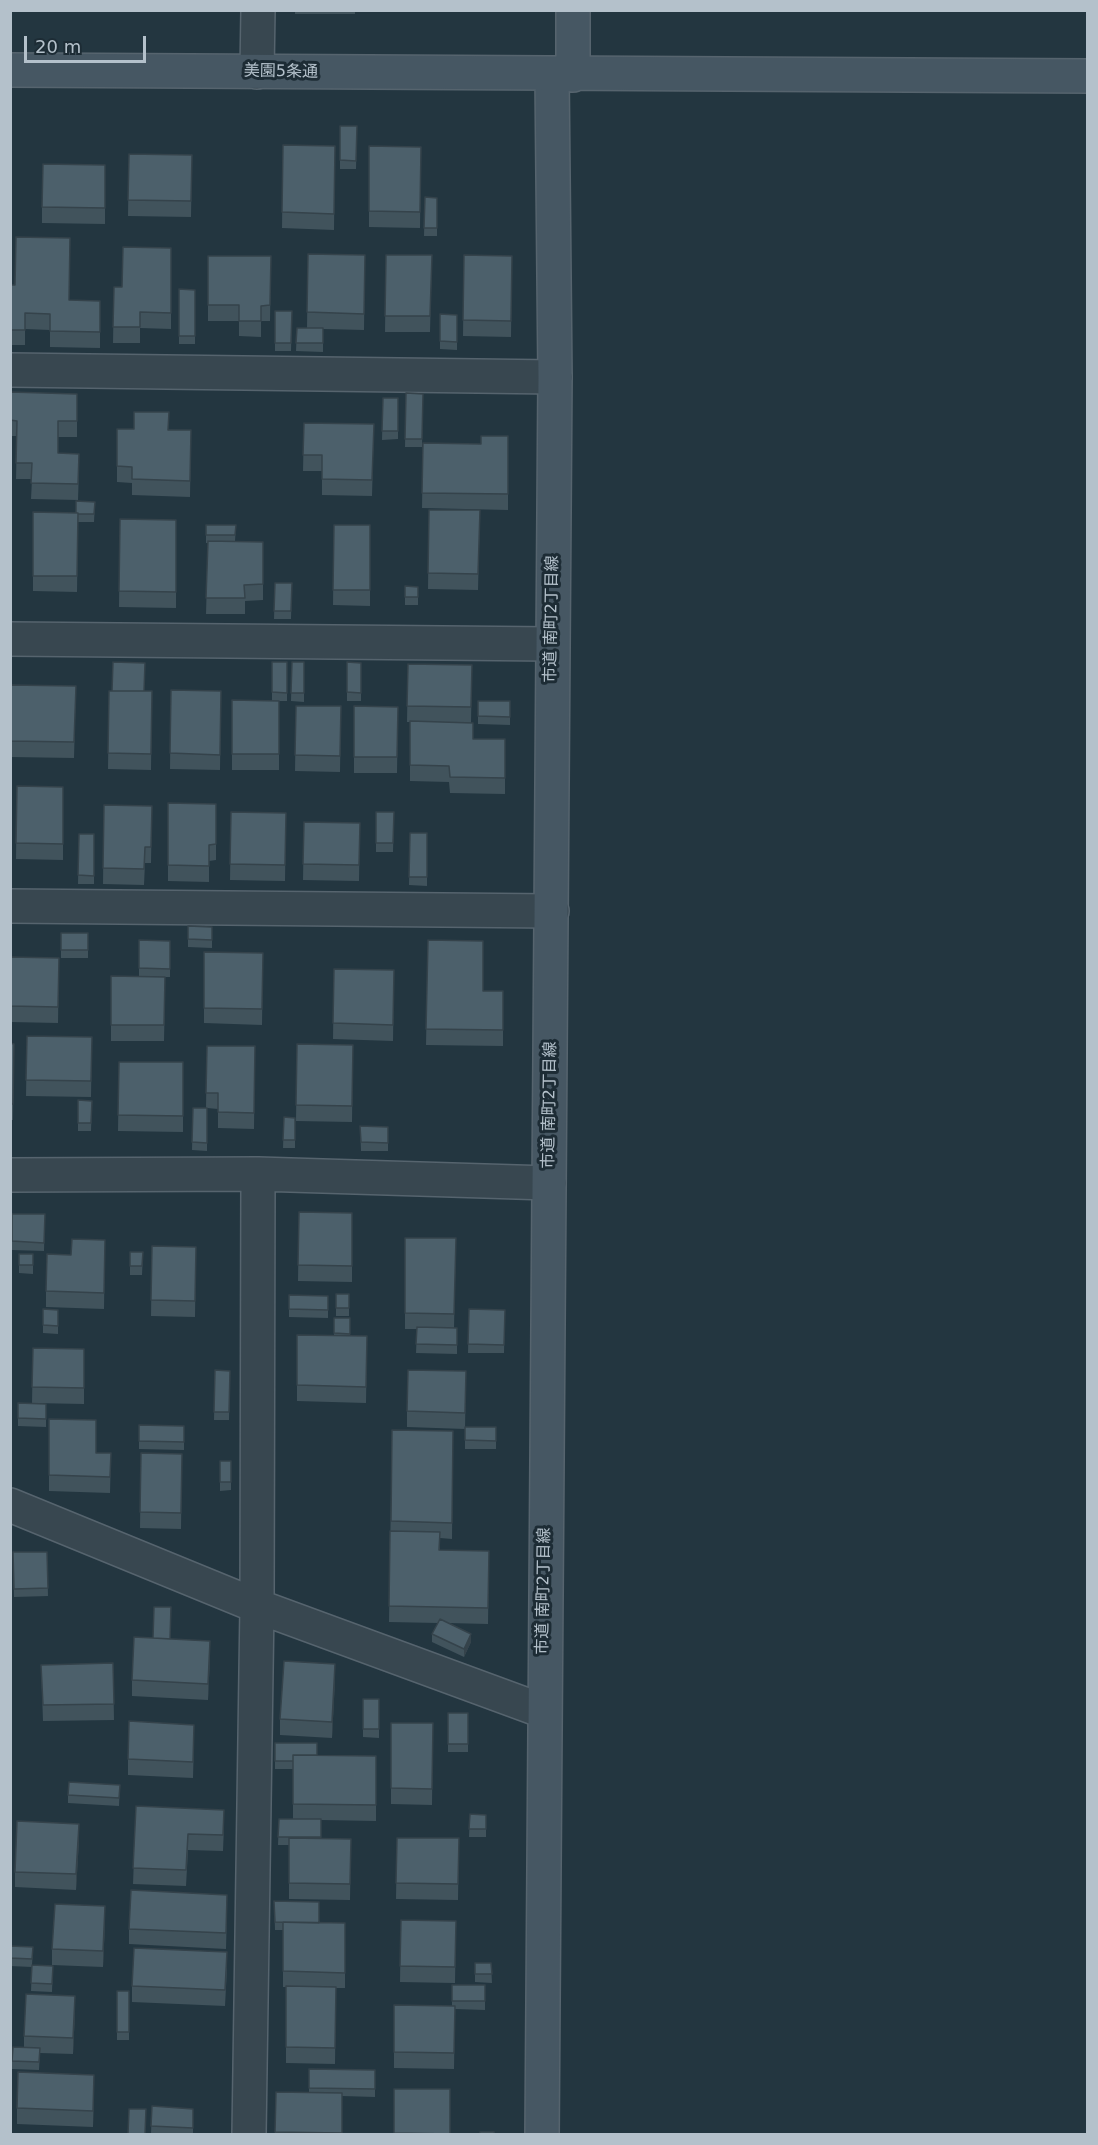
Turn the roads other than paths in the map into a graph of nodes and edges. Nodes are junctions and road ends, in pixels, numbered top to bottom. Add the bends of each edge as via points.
1 (258, 10) edge
2 (573, 10) edge
3 (10, 70) edge
4 (257, 72) junction
5 (562, 75) junction
6 (1088, 76) edge
7 (10, 370) edge
8 (555, 377) junction
9 (10, 639) edge
10 (552, 644) junction
11 (10, 906) edge
12 (552, 911) junction
13 (258, 1174) junction
14 (10, 1175) edge
15 (549, 1183) junction
16 (10, 1505) edge
17 (257, 1606) junction
18 (543, 1711) junction
19 (249, 2134) edge
20 (542, 2134) edge

1 - 4 street
2 - 5 street, 市道 南町2丁目線
3 - 4 street, 美園5条通
4 - 5 street, 美園5条通
5 - 6 street, 美園5条通
5 - 8 street, 市道 南町2丁目線
7 - 8 street
8 - 10 street, 市道 南町2丁目線
9 - 10 street
10 - 12 street, 市道 南町2丁目線
11 - 12 street
12 - 15 street, 市道 南町2丁目線
13 - 14 street
13 - 15 street
13 - 17 street
15 - 18 street, 市道 南町2丁目線
16 - 17 street
17 - 18 street
17 - 19 street
18 - 20 street, 市道 南町2丁目線

